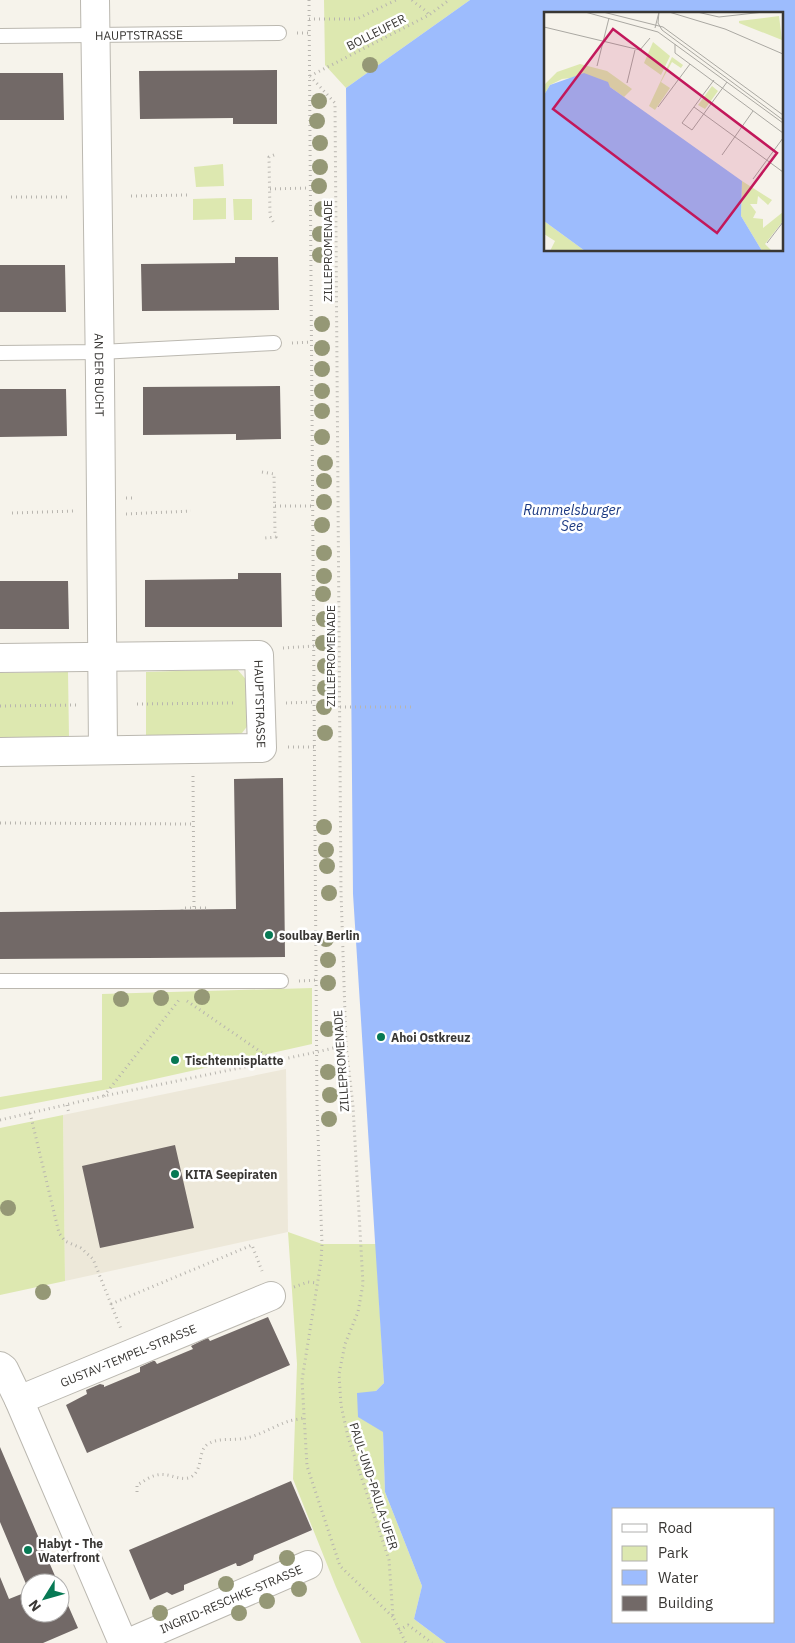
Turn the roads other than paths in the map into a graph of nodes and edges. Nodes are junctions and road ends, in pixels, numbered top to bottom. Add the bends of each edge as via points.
1 (95, 0) edge
2 (279, 34) dead end
3 (0, 36) edge
4 (96, 36) junction
5 (274, 343) dead end
6 (100, 352) junction
7 (0, 353) edge
8 (102, 656) junction
9 (0, 658) edge
10 (102, 750) junction
11 (0, 752) edge
12 (0, 981) edge
13 (281, 981) dead end
14 (271, 1296) dead end
15 (0, 1366) edge
16 (19, 1400) junction
17 (308, 1565) dead end
18 (123, 1643) edge
19 (128, 1643) edge

1 - 4 street, AN DER BUCHT
2 - 4 lane, HAUPTSTRASSE
3 - 4 lane, HAUPTSTRASSE
4 - 6 street, AN DER BUCHT
5 - 6 lane
6 - 7 lane
6 - 8 street, AN DER BUCHT
8 - 9 street, HAUPTSTRASSE
8 - 10 street, AN DER BUCHT
8 - 10 street, HAUPTSTRASSE via 259,655 262,748
10 - 11 street, HAUPTSTRASSE
12 - 13 lane
14 - 16 street, GUSTAV-TEMPEL-STRASSE
15 - 16 street
16 - 18 street
17 - 19 street, INGRID-RESCHKE-STRASSE

